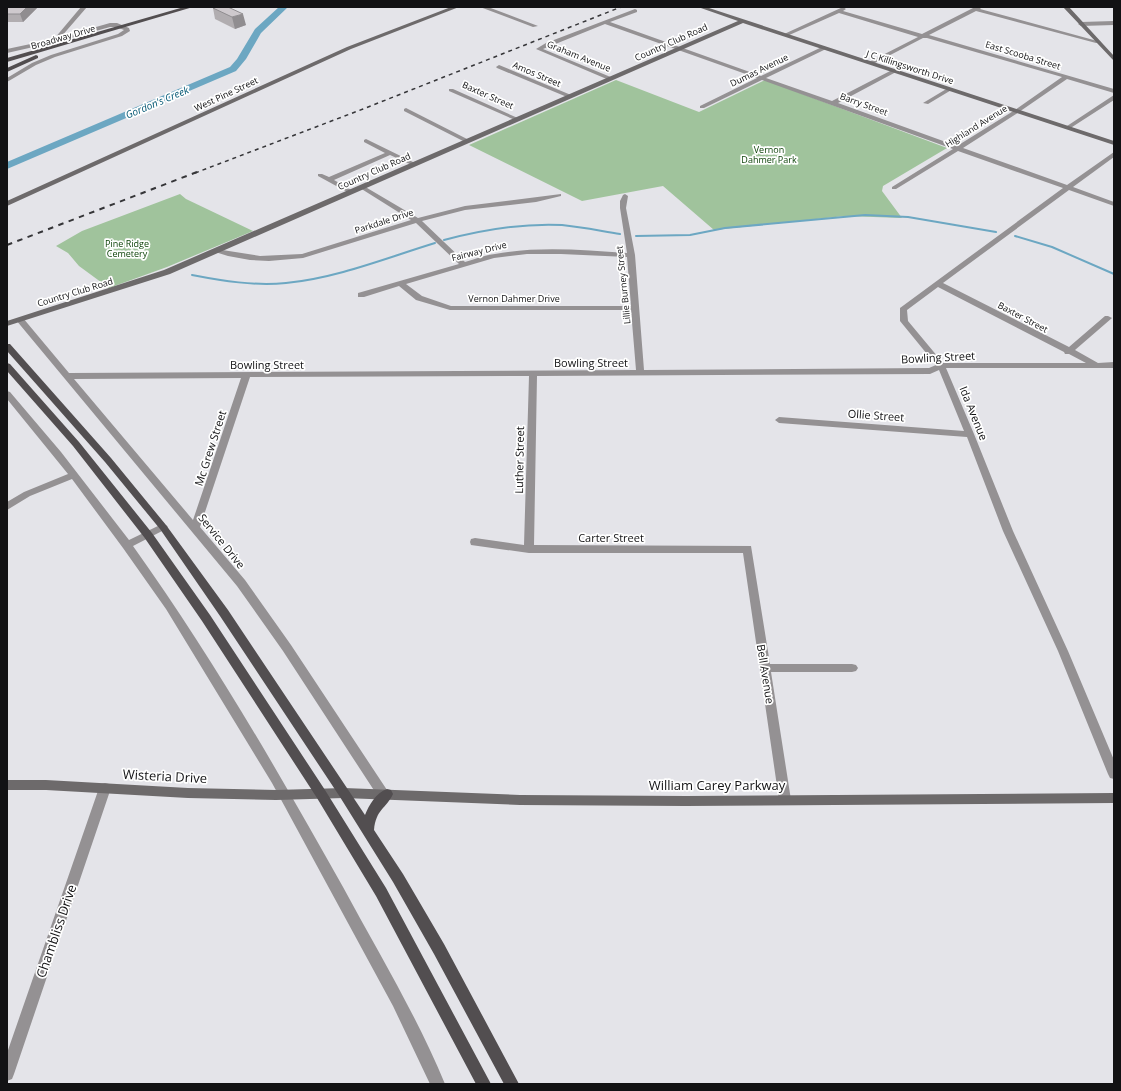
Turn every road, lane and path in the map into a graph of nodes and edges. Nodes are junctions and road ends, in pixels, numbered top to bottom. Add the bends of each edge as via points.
1 (84, 7) edge
2 (190, 7) edge
3 (456, 7) edge
4 (483, 7) edge
5 (701, 7) edge
6 (847, 7) edge
7 (1066, 7) edge
8 (966, 9) dead end
9 (976, 9) edge
10 (635, 11) dead end
11 (838, 11) junction
12 (743, 21) junction
13 (607, 22) junction
14 (1081, 24) junction
15 (1114, 24) edge
16 (535, 26) dead end
17 (124, 27) junction
18 (785, 35) junction
19 (926, 36) junction
20 (58, 40) junction
21 (1098, 42) junction
22 (47, 48) junction
23 (56, 48) junction
24 (824, 48) junction
25 (681, 49) junction
26 (7, 51) edge
27 (7, 55) edge
28 (1114, 59) edge
29 (7, 61) edge
30 (871, 63) junction
31 (499, 67) dead end
32 (7, 70) edge
33 (894, 71) junction
34 (1066, 77) junction
35 (611, 79) junction
36 (763, 79) junction
37 (7, 80) edge
38 (950, 89) junction
39 (451, 90) dead end
40 (1114, 91) edge
41 (569, 96) junction
42 (1114, 97) edge
43 (834, 103) junction
44 (926, 103) dead end
45 (702, 107) dead end
46 (406, 110) dead end
47 (1017, 111) junction
48 (517, 119) junction
49 (1067, 128) junction
50 (366, 141) dead end
51 (467, 141) junction
52 (1114, 143) edge
53 (957, 148) junction
54 (390, 153) junction
55 (1114, 154) edge
56 (414, 164) junction
57 (320, 175) dead end
58 (330, 179) junction
59 (362, 187) junction
60 (894, 188) dead end
61 (1069, 188) junction
62 (351, 192) junction
63 (559, 195) dead end
64 (625, 196) dead end
65 (7, 204) edge
66 (1114, 204) edge
67 (417, 220) junction
68 (216, 251) junction
69 (630, 255) junction
70 (463, 264) junction
71 (400, 284) junction
72 (938, 284) junction
73 (361, 295) dead end
74 (636, 308) junction
75 (1108, 318) dead end
76 (20, 320) junction
77 (7, 324) edge
78 (7, 346) edge
79 (1068, 352) junction
80 (1114, 365) edge
81 (7, 366) edge
82 (941, 366) junction
83 (1098, 366) junction
84 (533, 373) junction
85 (640, 373) junction
86 (66, 376) junction
87 (246, 376) junction
88 (7, 394) edge
89 (779, 420) dead end
90 (970, 434) junction
91 (73, 475) junction
92 (7, 507) edge
93 (163, 527) junction
94 (195, 527) junction
95 (148, 534) junction
96 (475, 542) dead end
97 (127, 545) junction
98 (529, 549) junction
99 (747, 549) joint
100 (765, 668) junction
101 (852, 668) dead end
102 (1114, 774) edge
103 (7, 785) edge
104 (104, 788) junction
105 (344, 793) junction
106 (321, 794) junction
107 (385, 794) junction
108 (285, 795) junction
109 (1114, 798) edge
110 (786, 800) junction
111 (368, 830) junction
112 (7, 1074) edge
113 (438, 1084) edge
114 (484, 1084) edge
115 (512, 1084) edge

1 - 20 street via 56,39
2 - 17 main road, Broadway Drive
3 - 65 street, West Pine Street via 370,39
4 - 16 street
5 - 12 street, J C Killingsworth Drive
6 - 11 street
7 - 14 street
8 - 9 street
9 - 19 street
9 - 21 street
10 - 13 street
11 - 18 street
11 - 19 street, East Scooba Street
12 - 18 street, J C Killingsworth Drive
12 - 25 street, Country Club Road
13 - 25 street, Barry Street
13 - 35 street, Graham Avenue via 548,44 539,50
14 - 15 street
14 - 21 street
17 - 20 street via 110,25
17 - 22 main road, Broadway Drive
17 - 23 main road, Broadway Drive
17 - 37 street via 127,31 120,35 53,56
18 - 24 street, J C Killingsworth Drive
19 - 30 street
19 - 34 street, East Scooba Street
20 - 26 street
21 - 28 street
22 - 27 main road
22 - 29 main road, Broadway Drive
23 - 29 main road, Broadway Drive
23 - 32 main road
24 - 30 street, J C Killingsworth Drive
24 - 36 street, Dumas Avenue
25 - 35 street, Country Club Road
25 - 36 street, Barry Street
30 - 33 street, J C Killingsworth Drive
31 - 41 street, Amos Street
33 - 38 street, J C Killingsworth Drive
33 - 43 street
34 - 40 street, East Scooba Street
34 - 47 street, Highland Avenue
35 - 41 street, Country Club Road
36 - 43 street, Barry Street
36 - 45 street, Dumas Avenue
38 - 44 street
38 - 47 street, J C Killingsworth Drive
39 - 48 street, Baxter Street
41 - 48 street, Country Club Road
42 - 49 street
43 - 53 street, Barry Street
46 - 51 street
47 - 49 street, J C Killingsworth Drive
47 - 53 street, Highland Avenue
48 - 51 street, Country Club Road
49 - 52 street, J C Killingsworth Drive
50 - 54 street
51 - 56 street, Country Club Road
53 - 60 street, Highland Avenue
53 - 61 street, Barry Street
54 - 56 street
54 - 58 street
55 - 61 street, Ida Avenue
56 - 59 street, Country Club Road
57 - 58 street
58 - 62 street
59 - 62 street, Country Club Road
59 - 67 street
61 - 66 street, Barry Street
61 - 72 street, Ida Avenue
62 - 68 street, Country Club Road
63 - 67 street, Parkdale Drive via 467,208
64 - 69 street, Lillie Burney Street via 622,201
67 - 68 street, Parkdale Drive via 303,256 250,259
67 - 70 street
68 - 76 street, Country Club Road via 145,280
69 - 70 street, Fairway Drive via 524,251
69 - 74 street, Lillie Burney Street
70 - 71 street, Fairway Drive
71 - 73 street, Fairway Drive
71 - 74 street, Vernon Dahmer Drive via 419,298 450,308
72 - 79 street, Baxter Street
72 - 82 street, Ida Avenue via 906,307 903,315 909,327
74 - 85 street, Lillie Burney Street
75 - 79 street
76 - 77 street, Country Club Road
76 - 86 street, Service Drive
78 - 93 main road via 108,460
79 - 83 street, Baxter Street
80 - 83 street, Bowling Street
81 - 95 main road via 76,444
82 - 83 street, Bowling Street
82 - 85 street, Bowling Street via 930,370
82 - 90 street, Ida Avenue
84 - 85 street, Bowling Street
84 - 87 street, Bowling Street
84 - 98 street, Luther Street
86 - 87 street, Bowling Street
86 - 94 street, Service Drive
87 - 94 street, Mc Grew Street
88 - 91 street
89 - 90 street, Ollie Street
90 - 102 street, Ida Avenue via 1008,531 1063,651
91 - 92 street via 27,494
91 - 97 street
93 - 95 street
93 - 105 main road via 224,613
94 - 107 street, Service Drive via 256,603
95 - 97 street
95 - 106 main road
96 - 98 street, Carter Street
97 - 108 street via 170,606
98 - 99 street, Carter Street
99 - 100 street, Bell Avenue
100 - 101 street
100 - 110 street, Bell Avenue
103 - 104 street, Wisteria Drive
104 - 108 street, Wisteria Drive
104 - 112 street, Chambliss Drive
105 - 106 street, William Carey Parkway
105 - 107 street, William Carey Parkway
105 - 111 main road
106 - 108 street, Wisteria Drive
106 - 114 main road via 381,892
107 - 110 street, William Carey Parkway via 520,800
107 - 111 main road via 375,806
108 - 113 street via 398,1001
109 - 110 street, William Carey Parkway
111 - 115 main road via 439,949

